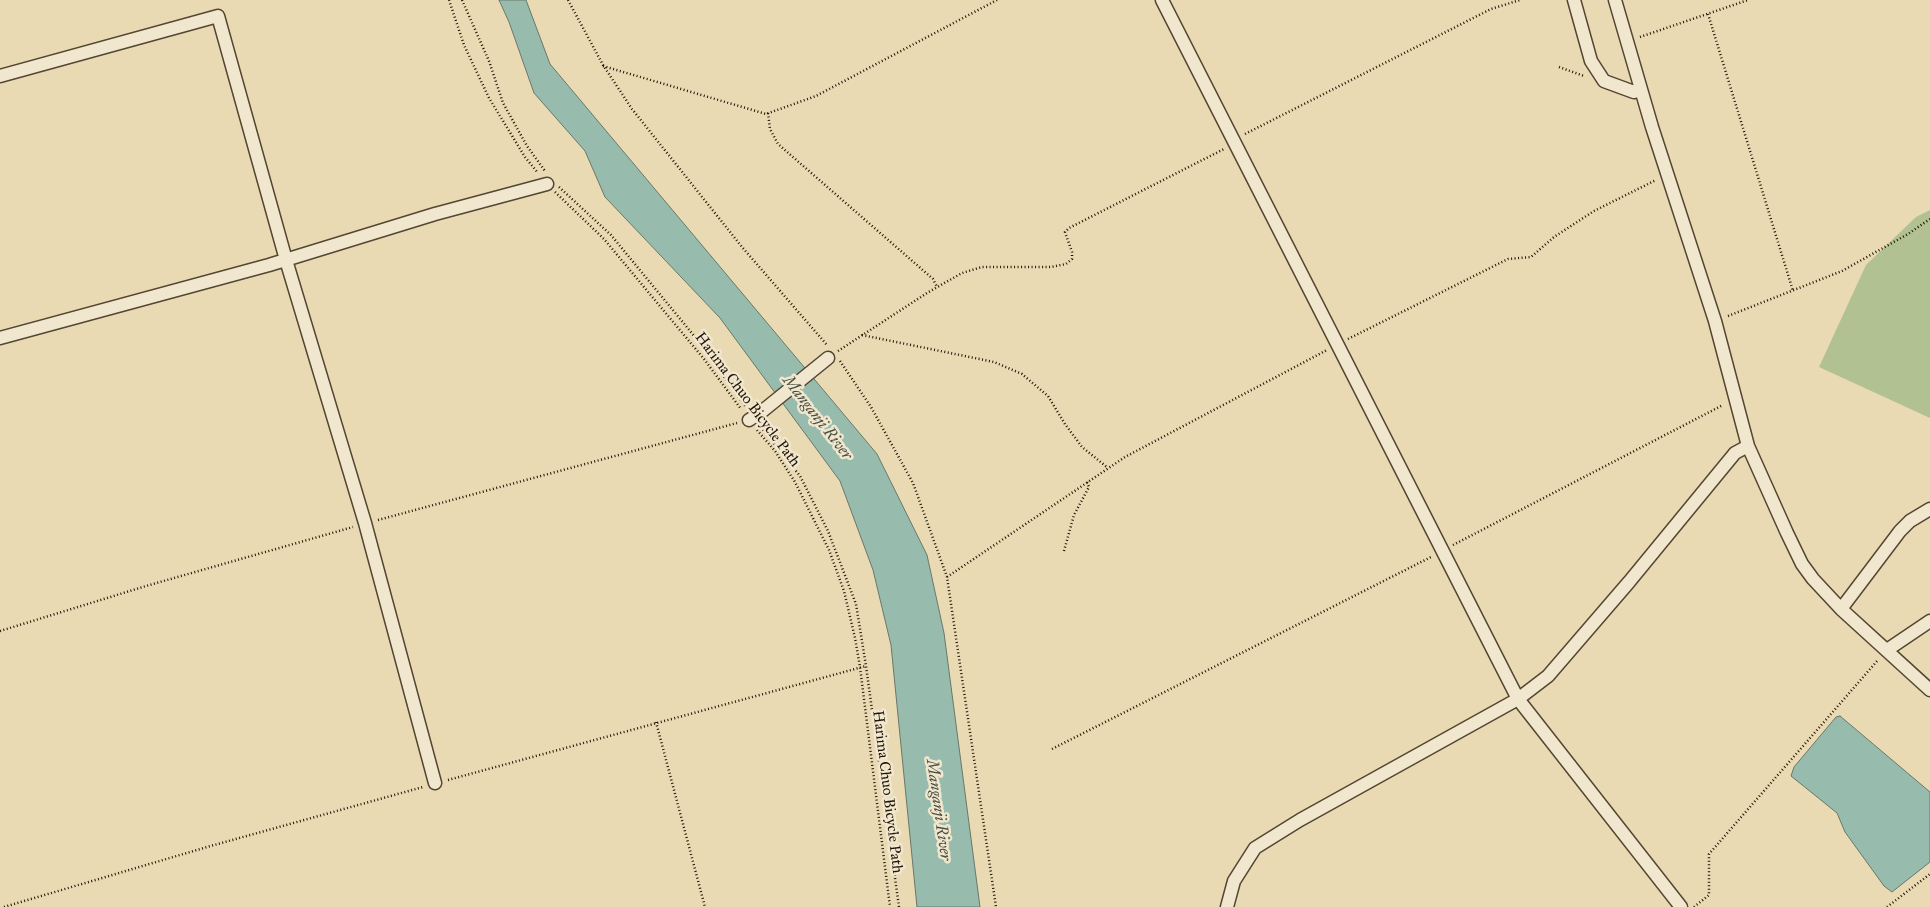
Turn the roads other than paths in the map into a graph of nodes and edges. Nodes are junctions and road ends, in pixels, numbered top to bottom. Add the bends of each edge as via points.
1 (1162, 0) edge
2 (1574, 0) edge
3 (1615, 0) edge
4 (0, 76) edge
5 (1641, 90) junction
6 (549, 180) road end
7 (286, 260) junction
8 (0, 338) edge
9 (831, 355) road end
10 (754, 417) road end
11 (1748, 446) junction
12 (1930, 509) edge
13 (1841, 609) junction
14 (1930, 621) edge
15 (1887, 650) junction
16 (1930, 690) edge
17 (1518, 699) junction
18 (435, 783) dead end
19 (1227, 907) edge
20 (1681, 907) edge

1 - 17 street
2 - 5 street via 1591,61 1604,81 1634,92
3 - 5 street
4 - 7 street via 218,16
5 - 11 street via 1715,321
6 - 7 street
7 - 8 street
7 - 18 street via 365,523
9 - 10 street
11 - 13 street via 1802,564
11 - 17 street via 1735,453 1548,676
12 - 13 street via 1900,531
13 - 15 street
14 - 15 street
15 - 16 street
17 - 19 street via 1255,848 1234,881
17 - 20 street

